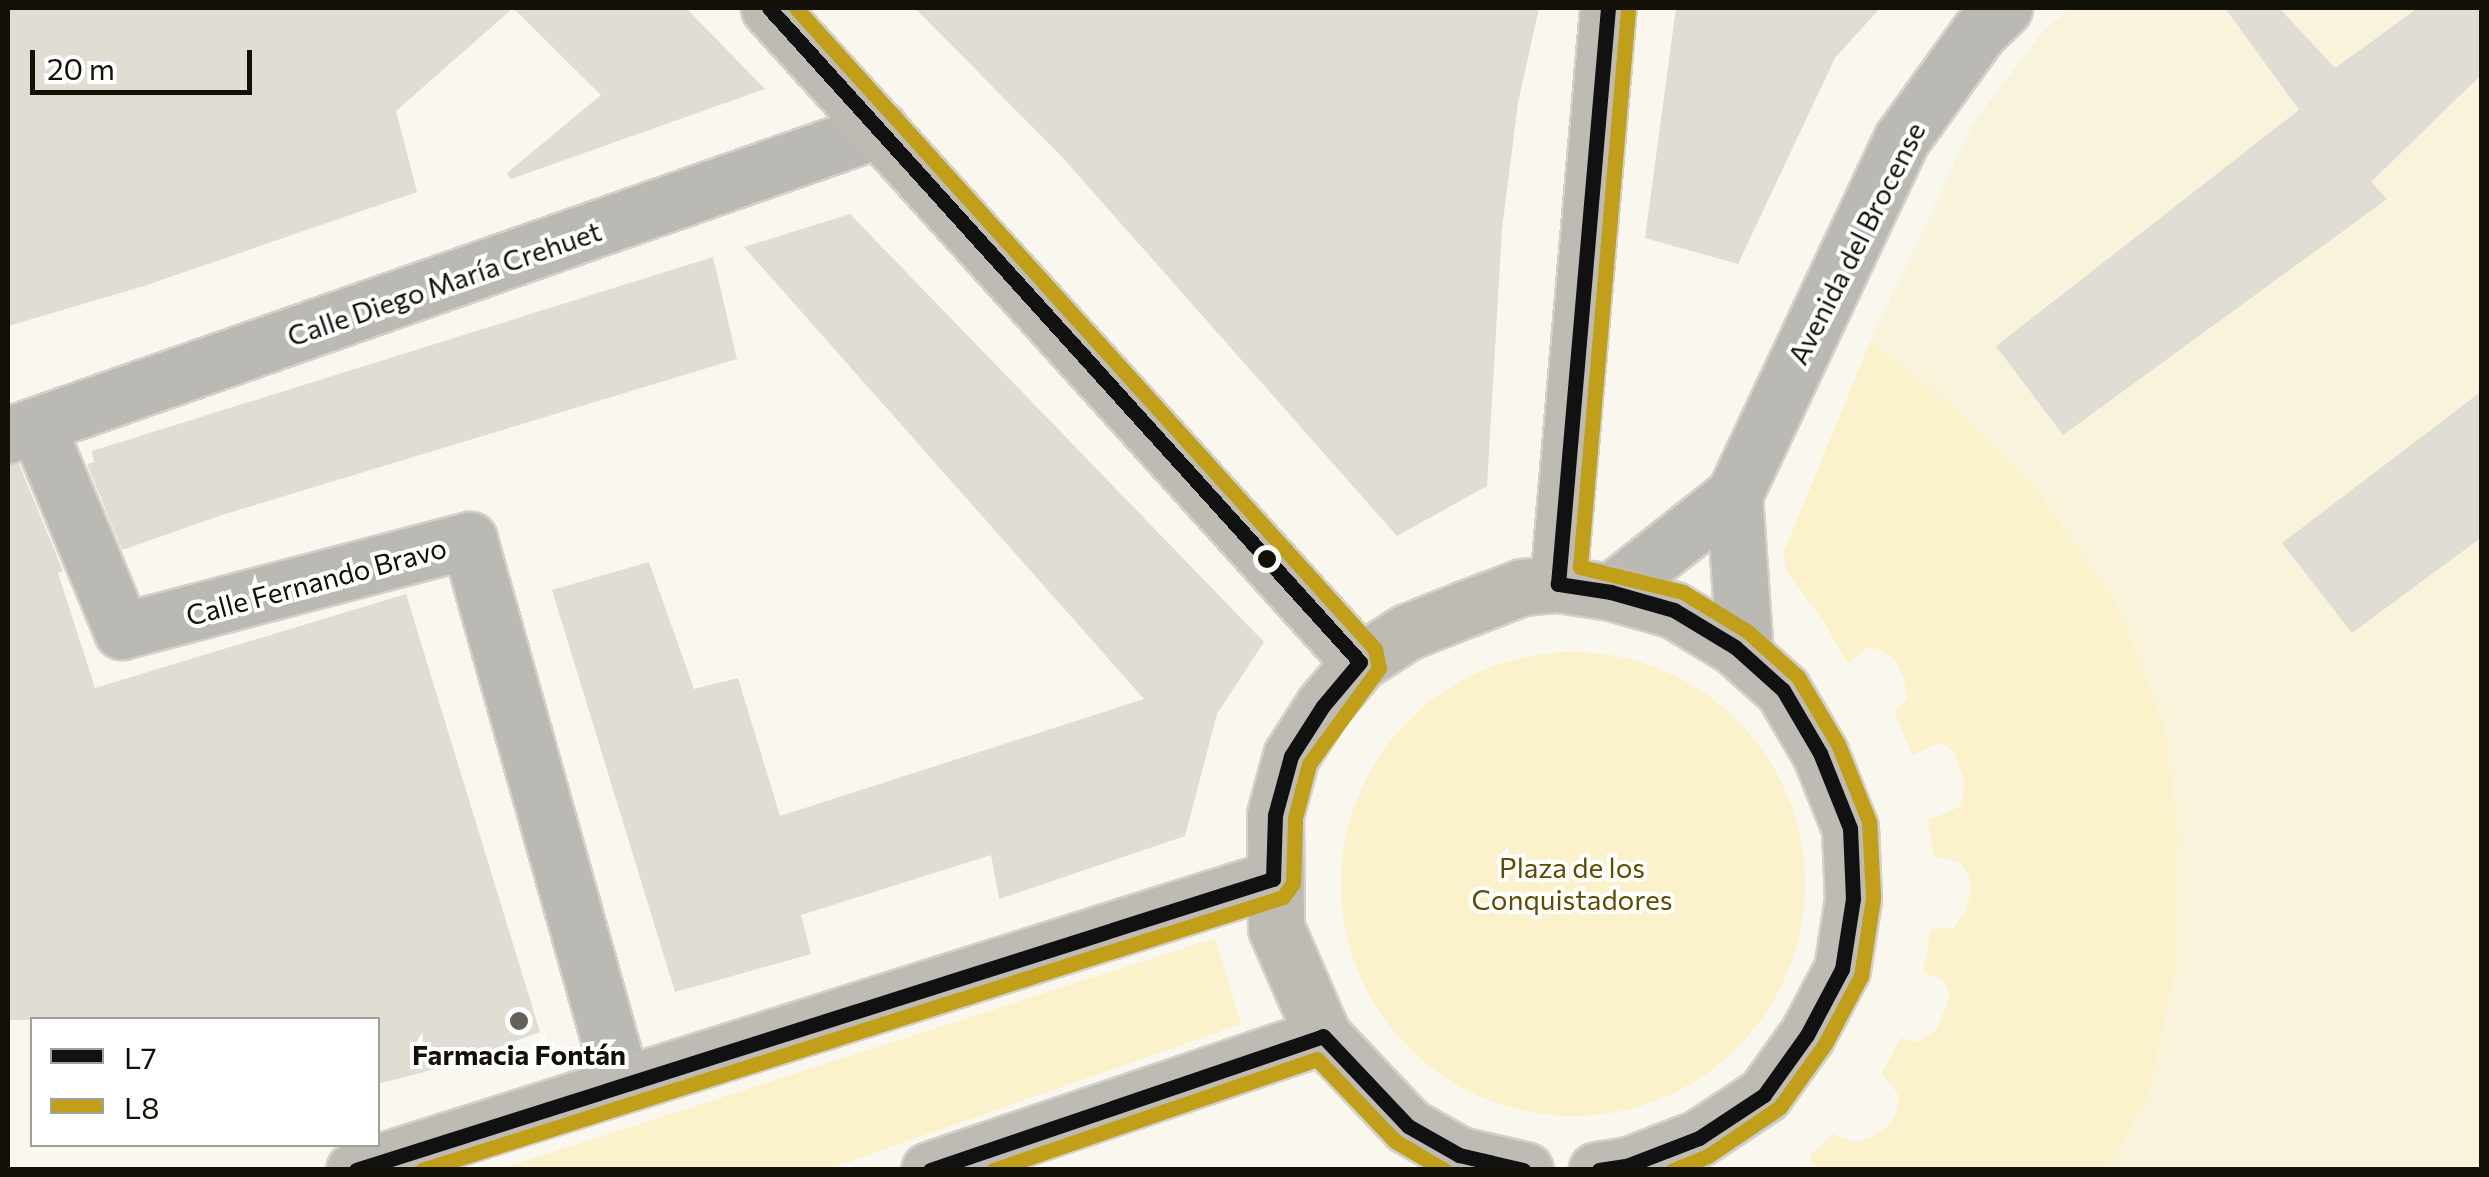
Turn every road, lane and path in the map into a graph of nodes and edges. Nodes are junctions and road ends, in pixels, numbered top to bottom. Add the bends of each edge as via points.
1 (769, 8) edge
2 (1608, 8) edge
3 (2004, 8) edge
4 (880, 129) junction
5 (22, 430) edge
6 (1734, 495) junction
7 (1558, 584) junction
8 (1611, 592) junction
9 (1744, 656) junction
10 (1360, 662) junction
11 (1273, 879) junction
12 (1322, 1036) junction
13 (622, 1085) junction
14 (1618, 1168) edge
15 (354, 1170) edge
16 (928, 1170) edge
17 (1524, 1170) edge

1 - 4 main road
2 - 7 main road
3 - 6 street, Avenida del Brocense via 1901,140
4 - 5 street, Calle Diego María Crehuet
4 - 10 main road
5 - 13 street, Calle Fernando Bravo via 122,632 470,540
6 - 8 street, Avenida del Brocense
6 - 9 street, Avenida del Brocense
7 - 8 main road
7 - 10 main road via 1522,587 1465,608 1407,632
8 - 9 main road via 1674,610
9 - 14 main road via 1783,690 1820,753 1850,828 1853,899 1842,969 1764,1094 1699,1138
10 - 11 main road via 1291,756 1275,815
11 - 12 main road via 1276,928
11 - 13 main road
12 - 16 main road
12 - 17 main road via 1408,1126 1459,1156
13 - 15 main road

